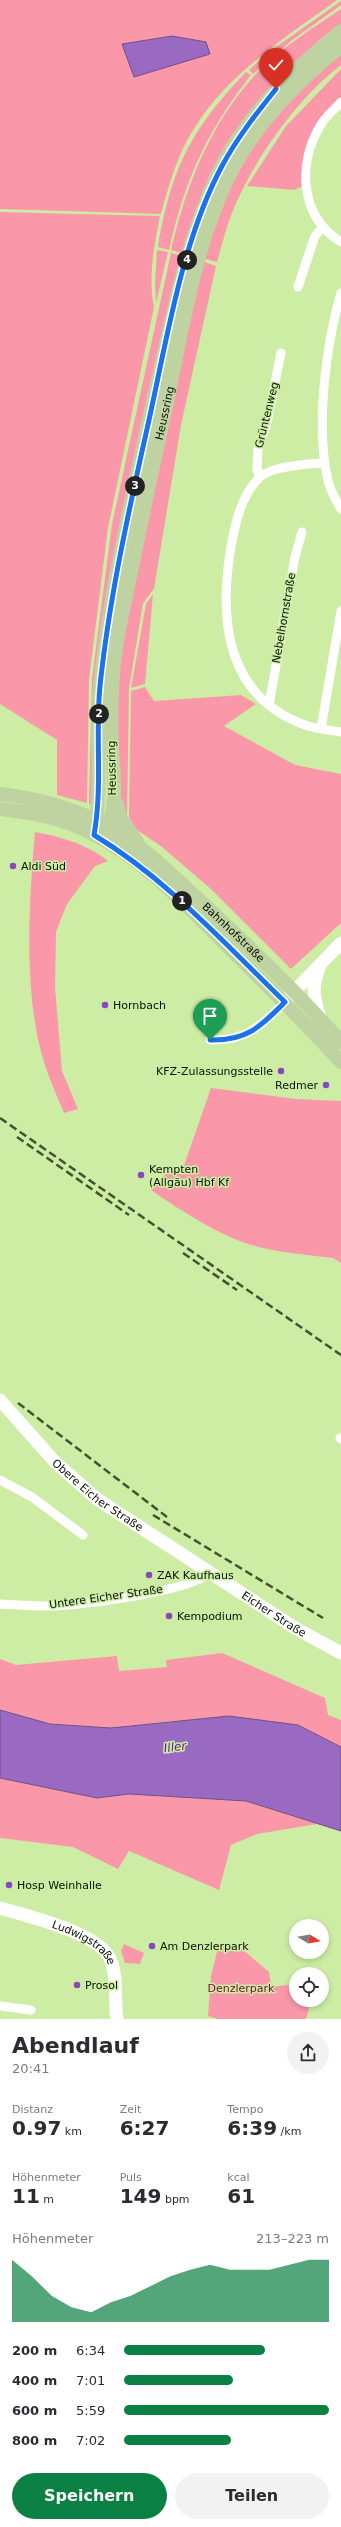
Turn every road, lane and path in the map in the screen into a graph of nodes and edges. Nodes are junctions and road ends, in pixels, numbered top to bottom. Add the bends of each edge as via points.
1 (341, 31) edge
2 (341, 46) edge
3 (341, 102) edge
4 (322, 228) junction
5 (341, 242) edge
6 (298, 287) dead end
7 (341, 294) edge
8 (281, 353) dead end
9 (324, 463) junction
10 (260, 477) junction
11 (341, 510) edge
12 (302, 532) dead end
13 (341, 611) edge
14 (269, 705) junction
15 (321, 729) junction
16 (341, 732) edge
17 (0, 794) edge
18 (114, 796) junction
19 (0, 809) edge
20 (100, 828) junction
21 (144, 851) junction
22 (341, 943) edge
23 (320, 964) junction
24 (295, 991) junction
25 (285, 1002) junction
26 (320, 1018) junction
27 (210, 1040) dead end
28 (341, 1042) edge
29 (341, 1062) edge
30 (0, 1400) edge
31 (0, 1480) edge
32 (83, 1535) dead end
33 (209, 1573) junction
34 (0, 1604) edge
35 (341, 1654) edge
36 (0, 1908) edge
37 (0, 2006) edge
38 (31, 2010) dead end
39 (117, 2019) edge

1 - 20 main road, Heussring via 302,63 276,89 245,128 222,167 192,240 137,476 107,634 99,693
2 - 18 main road, Heussring via 310,71 284,97 254,135 232,171 203,246 152,469 118,634 110,704
3 - 4 street via 323,122 313,140 305,169 305,186 314,216
4 - 5 street
4 - 6 street via 315,236
7 - 9 street via 330,338 323,433
8 - 10 street, Grüntenweg via 266,427 258,448 257,470
9 - 10 street via 299,465
9 - 11 street via 331,491
10 - 14 street via 245,501 234,535 227,584 226,625 239,669 247,682
12 - 14 street, Nebelhornstraße
13 - 15 street
14 - 15 street via 306,725
15 - 16 street
17 - 20 main road via 54,806
18 - 20 main road, Heussring via 111,818
18 - 21 main road via 121,819
19 - 20 main road
20 - 21 main road, Bahnhofstraße
20 - 25 main road, Bahnhofstraße via 125,853 160,881
21 - 24 main road, Bahnhofstraße via 233,930
22 - 23 street
23 - 24 street
23 - 26 street via 313,989
24 - 25 street
24 - 26 main road, Bahnhofstraße
25 - 27 street via 264,1024 247,1035 229,1040
25 - 29 main road, Bahnhofstraße
26 - 28 main road, Bahnhofstraße
30 - 33 street, Obere Eicher Straße via 55,1462 97,1499
31 - 32 street via 36,1500
33 - 34 street, Untere Eicher Straße via 204,1578 175,1587 135,1595 50,1606
33 - 35 street, Eicher Straße
36 - 39 street, Ludwigstraße via 62,1928 101,1948 114,1969
37 - 38 street

